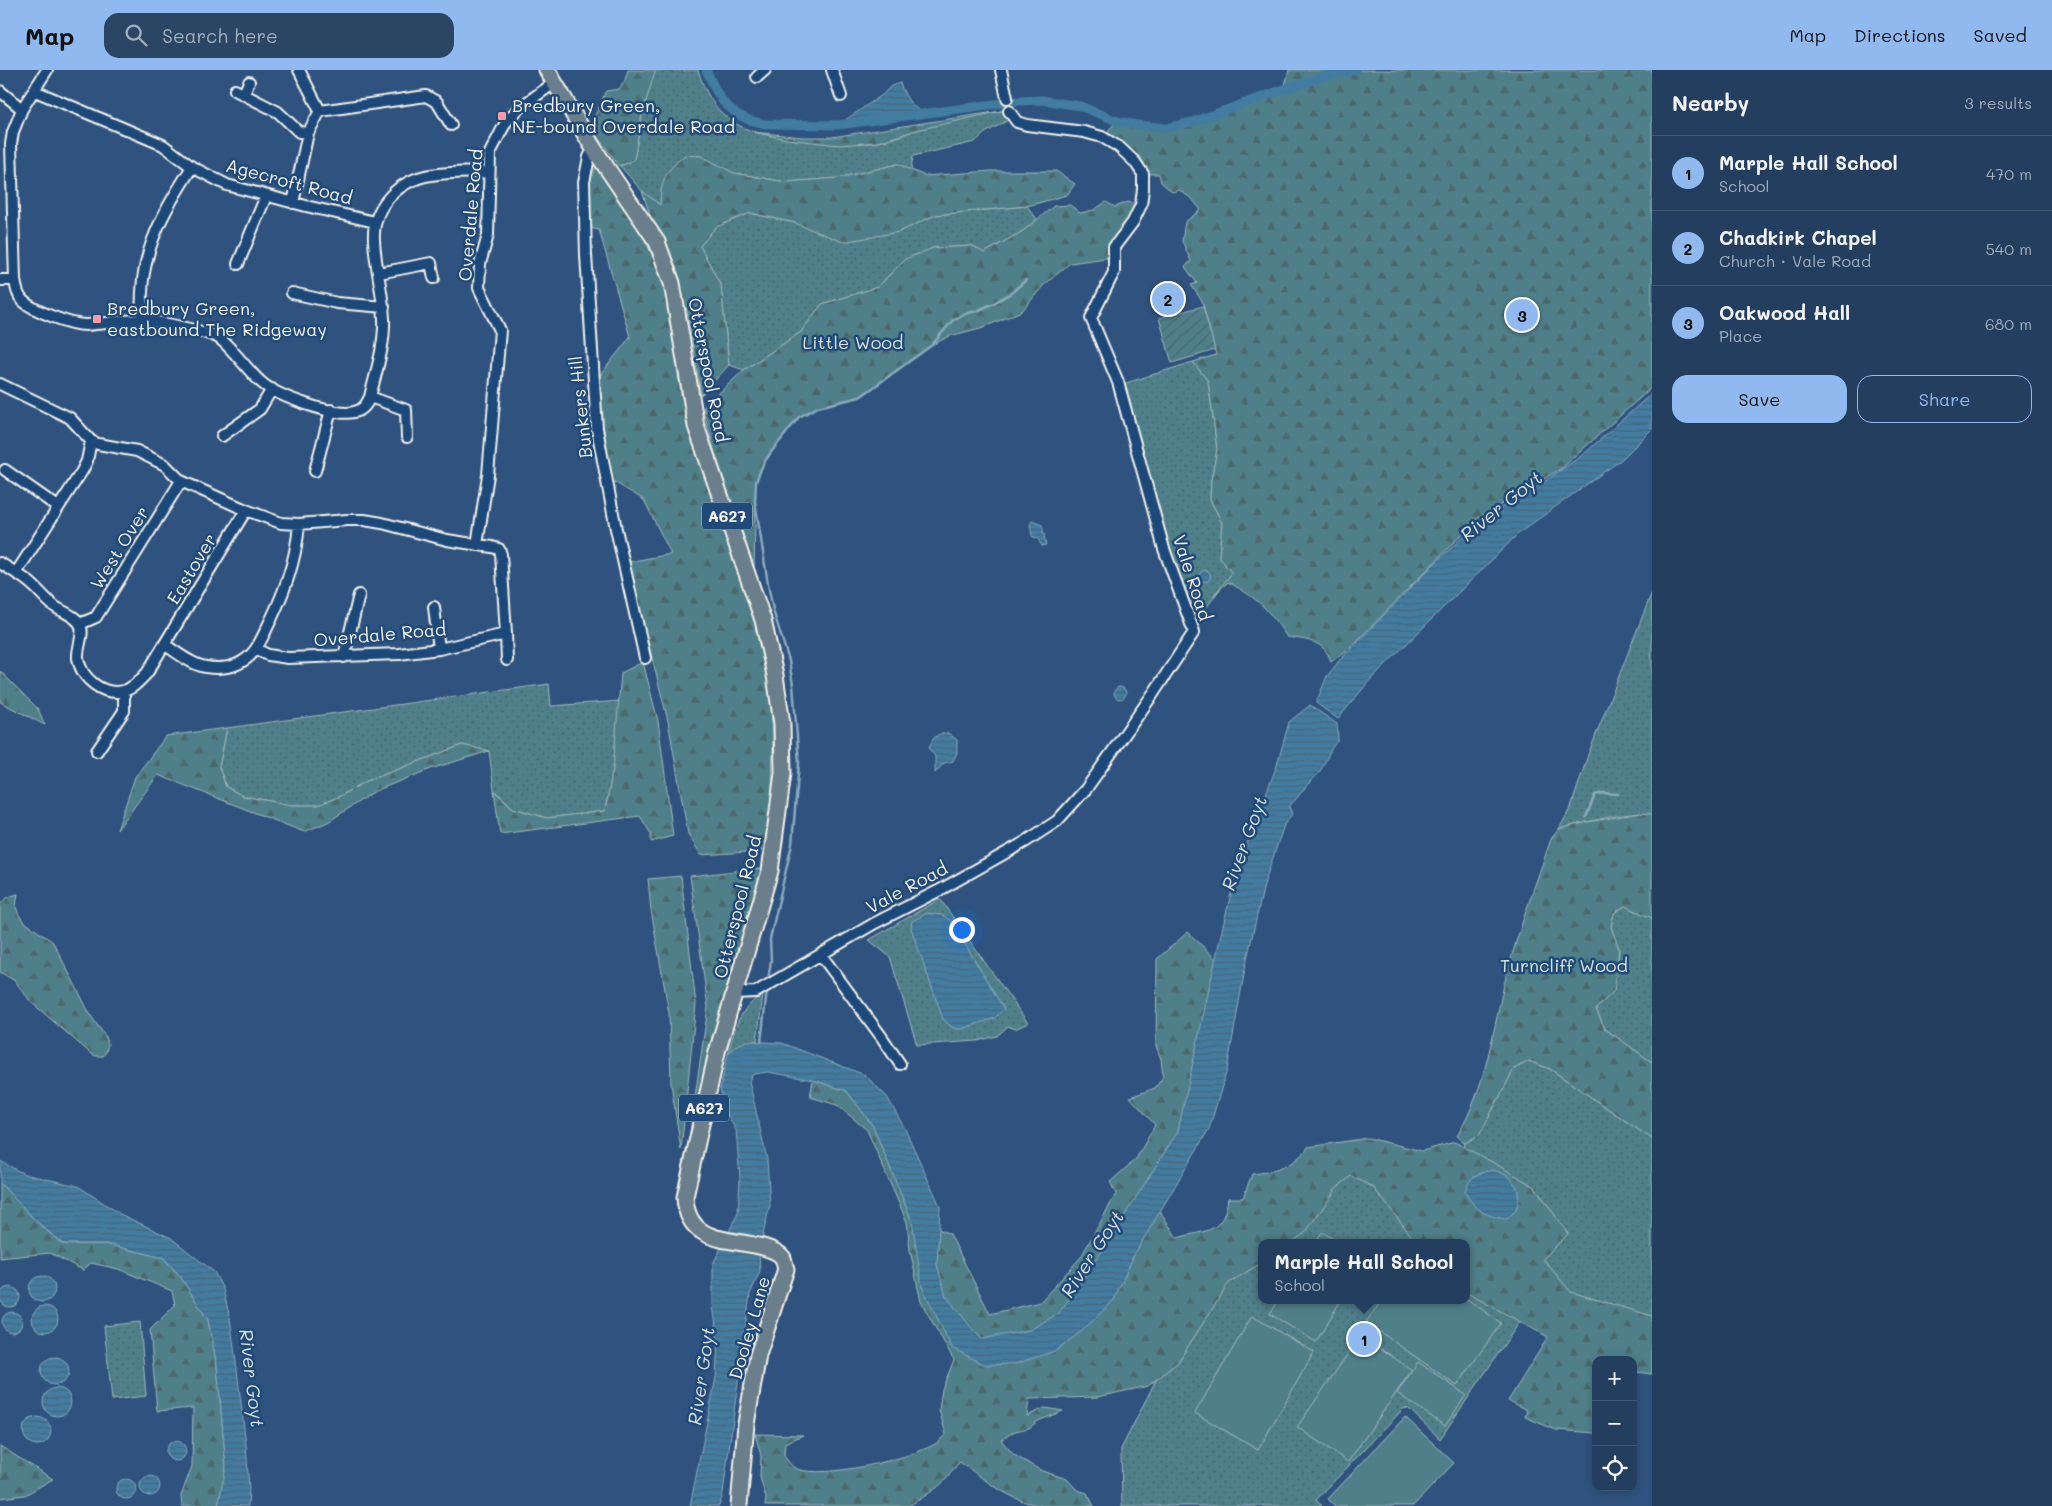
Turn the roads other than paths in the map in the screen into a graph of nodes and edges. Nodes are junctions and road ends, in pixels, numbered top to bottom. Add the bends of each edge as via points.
1 (47, 70) edge
2 (299, 70) edge
3 (765, 70) edge
4 (832, 70) edge
5 (1001, 70) edge
6 (551, 76) edge
7 (757, 77) dead end
8 (249, 82) dead end
9 (35, 90) junction
10 (0, 91) edge
11 (841, 96) dead end
12 (1007, 98) dead end
13 (22, 109) junction
14 (320, 111) junction
15 (1009, 111) dead end
16 (451, 124) dead end
17 (308, 133) junction
18 (594, 150) junction
19 (192, 167) junction
20 (488, 172) junction
21 (266, 196) junction
22 (293, 203) junction
23 (375, 222) junction
24 (238, 264) dead end
25 (379, 273) junction
26 (434, 278) dead end
27 (0, 280) edge
28 (15, 280) junction
29 (292, 292) dead end
30 (384, 307) junction
31 (141, 320) junction
32 (0, 384) edge
33 (272, 389) junction
34 (370, 397) junction
35 (331, 410) junction
36 (222, 436) dead end
37 (407, 437) dead end
38 (91, 441) junction
39 (5, 470) dead end
40 (315, 470) dead end
41 (180, 481) junction
42 (58, 507) junction
43 (246, 510) junction
44 (299, 524) junction
45 (477, 545) junction
46 (0, 563) edge
47 (16, 573) junction
48 (359, 595) dead end
49 (434, 606) dead end
50 (80, 624) junction
51 (506, 634) junction
52 (165, 645) junction
53 (439, 649) junction
54 (256, 650) junction
55 (344, 656) junction
56 (645, 658) dead end
57 (507, 660) dead end
58 (124, 691) junction
59 (97, 752) dead end
60 (821, 955) junction
61 (735, 992) junction
62 (900, 1064) dead end
63 (692, 1224) joint
64 (739, 1506) edge

1 - 9 street
2 - 14 street
3 - 7 street
4 - 11 street
5 - 12 street
6 - 18 main road, A627
6 - 20 street, Overdale Road via 506,122 490,153
8 - 17 street via 240,92 278,112 299,132
9 - 13 street
9 - 19 street, Agecroft Road via 163,145
10 - 13 street
13 - 28 street via 14,126 11,144
14 - 16 street via 426,96 437,102
14 - 17 street
15 - 60 street, Vale Road via 1017,122 1027,125 1102,137 1119,147 1143,174 1141,204 1133,222 1114,247 1114,272 1091,318 1118,382 1164,549 1194,632 1086,789 1057,821
17 - 22 street
18 - 56 street, Bunkers Hill via 589,157 584,182 586,264 598,430
18 - 61 main road, Otterspool Road / A627 via 656,242 672,284 696,426 763,620 775,675 782,724 783,773 777,826 770,871
19 - 21 street, Agecroft Road via 227,185
19 - 31 street via 168,205 150,251 144,274
20 - 23 street via 415,179 391,195
20 - 45 street, Overdale Road via 488,235 480,264 479,288 500,330 488,475
21 - 22 street, Agecroft Road
21 - 24 street
22 - 23 street, Agecroft Road
23 - 25 street
25 - 26 street via 431,263
25 - 30 street
27 - 28 street
28 - 31 street via 23,301 75,323 87,325
29 - 30 street via 337,303
30 - 34 street via 384,333
31 - 33 street via 218,337 262,383
32 - 38 street via 70,418
33 - 35 street via 299,402
33 - 36 street via 260,409
34 - 35 street via 365,406 354,412
34 - 37 street via 406,410
35 - 40 street
38 - 41 street via 126,448 154,459
38 - 42 street via 88,461
39 - 42 street
41 - 43 street
41 - 50 street, West Over via 96,617
42 - 47 street
43 - 44 street via 281,523
43 - 52 street, Eastover
44 - 45 street via 364,520
44 - 54 street via 297,548 286,586
45 - 51 street via 492,547 502,554
46 - 47 street
47 - 50 street
48 - 55 street
49 - 53 street
50 - 58 street via 78,656 82,670 90,682 101,689
51 - 53 street, Overdale Road
51 - 57 street
52 - 54 street via 204,667 220,668 233,666
52 - 58 street via 147,673
53 - 55 street, Overdale Road
54 - 55 street, Overdale Road via 288,658
58 - 59 street via 124,711
60 - 61 street, Vale Road via 756,992
60 - 62 street
61 - 63 main road, Otterspool Road / A627 via 717,1052 686,1187 686,1212
63 - 64 main road, Dooley Lane / A627 via 712,1236 772,1250 782,1257 786,1269 758,1355 746,1424

